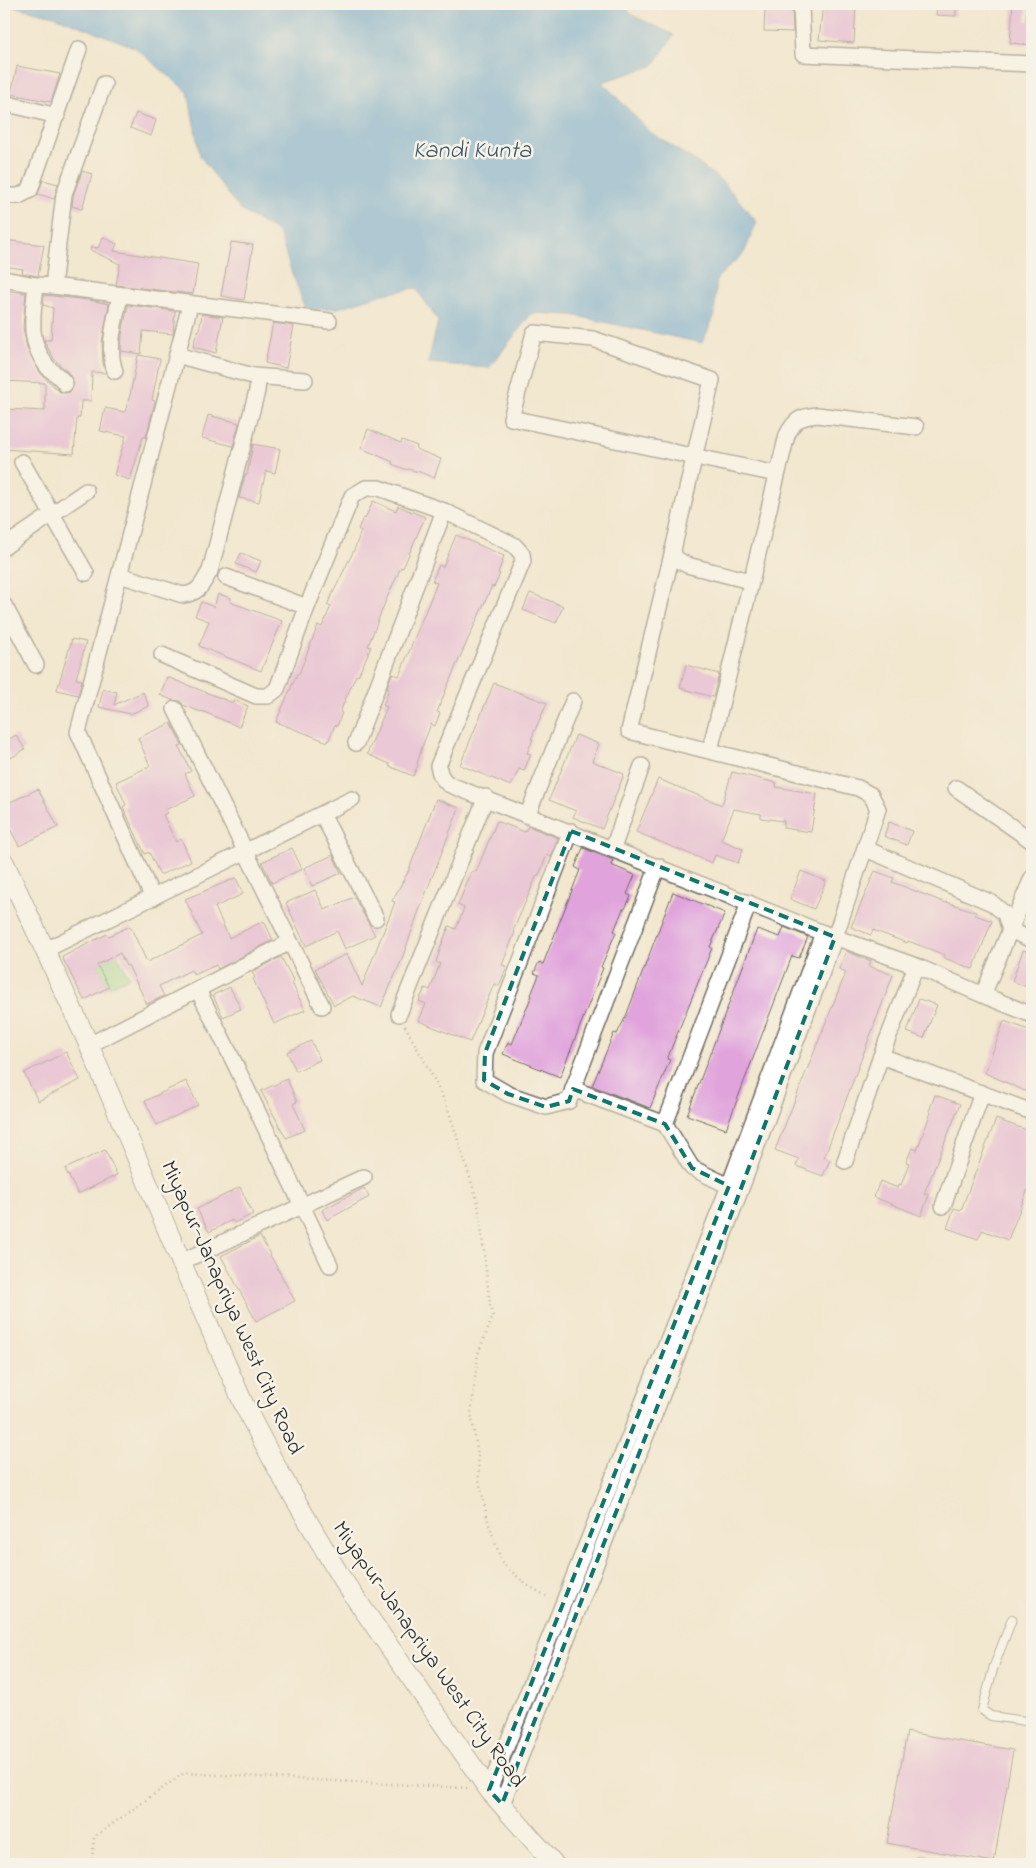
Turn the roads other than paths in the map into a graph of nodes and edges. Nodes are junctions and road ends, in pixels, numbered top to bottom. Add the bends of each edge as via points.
1 (801, 4) edge
2 (79, 49) dead end
3 (1032, 64) edge
4 (104, 84) dead end
5 (4, 103) edge
6 (57, 116) junction
7 (4, 196) edge
8 (4, 279) edge
9 (36, 285) junction
10 (52, 286) junction
11 (120, 295) junction
12 (190, 305) junction
13 (329, 322) dead end
14 (177, 355) junction
15 (115, 371) dead end
16 (253, 376) junction
17 (305, 380) dead end
18 (65, 384) dead end
19 (916, 427) dead end
20 (694, 457) junction
21 (22, 462) dead end
22 (777, 474) junction
23 (86, 490) dead end
24 (444, 511) junction
25 (53, 514) junction
26 (4, 547) edge
27 (673, 550) junction
28 (86, 573) dead end
29 (120, 575) junction
30 (226, 577) dead end
31 (750, 581) junction
32 (4, 605) edge
33 (307, 607) junction
34 (9, 629) edge
35 (162, 655) dead end
36 (36, 665) dead end
37 (573, 701) dead end
38 (175, 709) dead end
39 (356, 743) dead end
40 (710, 750) junction
41 (642, 766) dead end
42 (956, 788) dead end
43 (486, 798) junction
44 (352, 799) dead end
45 (322, 814) junction
46 (528, 814) junction
47 (571, 831) junction
48 (1032, 841) edge
49 (613, 848) junction
50 (866, 849) junction
51 (245, 852) junction
52 (4, 862) edge
53 (658, 866) junction
54 (1032, 878) edge
55 (153, 898) junction
56 (749, 902) junction
57 (376, 918) dead end
58 (1010, 930) junction
59 (829, 935) junction
60 (1032, 940) edge
61 (290, 942) junction
62 (45, 950) junction
63 (916, 966) junction
64 (198, 990) junction
65 (983, 996) junction
66 (322, 1006) dead end
67 (399, 1014) road end
68 (1032, 1014) edge
69 (88, 1045) junction
70 (881, 1056) junction
71 (573, 1089) junction
72 (982, 1093) junction
73 (1032, 1112) edge
74 (665, 1124) junction
75 (845, 1161) dead end
76 (364, 1177) dead end
77 (729, 1186) junction
78 (302, 1206) junction
79 (943, 1206) dead end
80 (181, 1262) junction
81 (330, 1265) dead end
82 (1012, 1619) dead end
83 (1032, 1722) edge
84 (489, 1790) junction
85 (502, 1804) junction
86 (554, 1864) edge

1 - 3 street via 803,54
2 - 6 street
4 - 10 street via 64,194
5 - 6 street
6 - 7 street via 30,190 19,196
8 - 9 street
9 - 10 street
9 - 18 street via 34,343 46,366
10 - 11 street
11 - 12 street
11 - 15 street via 111,347
12 - 13 street
12 - 14 street
14 - 16 street
14 - 29 street
16 - 17 street
16 - 29 street via 258,381 258,391 210,571 199,589 183,595
19 - 22 street via 805,416 793,423 787,435
20 - 20 street via 712,380 593,339 534,333 511,418
20 - 22 street
20 - 27 street
21 - 25 street
22 - 31 street
23 - 25 street
24 - 33 street via 379,488 366,488 352,496
24 - 39 street
24 - 43 street via 514,545 522,554 523,561 438,766 448,784
25 - 26 street
25 - 28 street
27 - 31 street via 675,558 687,566
27 - 40 street via 629,731
29 - 55 street via 78,732
30 - 33 street
31 - 40 street
32 - 34 street
33 - 35 street via 277,689 268,696 256,696
34 - 36 street
37 - 46 street
38 - 51 street
40 - 50 street via 858,788 871,795 878,809
41 - 49 street
42 - 48 street
43 - 46 street
43 - 67 street
44 - 45 street
45 - 51 street
45 - 57 street
46 - 47 street
47 - 49 street
47 - 71 street via 485,1053 484,1080 508,1094 546,1107 569,1101
49 - 53 street
50 - 58 street via 992,903 1005,914
50 - 59 street
51 - 55 street
51 - 61 street
52 - 62 street, Miyapur-Janapriya West City Road
53 - 56 street
53 - 71 street
54 - 58 street
55 - 62 street
56 - 59 street
56 - 74 street
58 - 60 street
58 - 65 street
59 - 63 street
59 - 77 street
59 - 85 street via 706,1282
61 - 64 street
61 - 66 street
62 - 69 street, Miyapur-Janapriya West City Road
63 - 65 street
63 - 70 street
64 - 69 street
64 - 78 street
65 - 68 street
69 - 80 street, Miyapur-Janapriya West City Road
70 - 72 street
70 - 75 street
71 - 74 street
72 - 73 street
72 - 79 street
74 - 77 street via 692,1168
76 - 78 street
77 - 84 street
78 - 80 street
78 - 81 street
80 - 84 street, Miyapur-Janapriya West City Road via 245,1407 288,1487 340,1576
82 - 83 lane via 982,1710 992,1716
84 - 85 street, Miyapur-Janapriya West City Road
85 - 86 street, Miyapur-Janapriya West City Road

